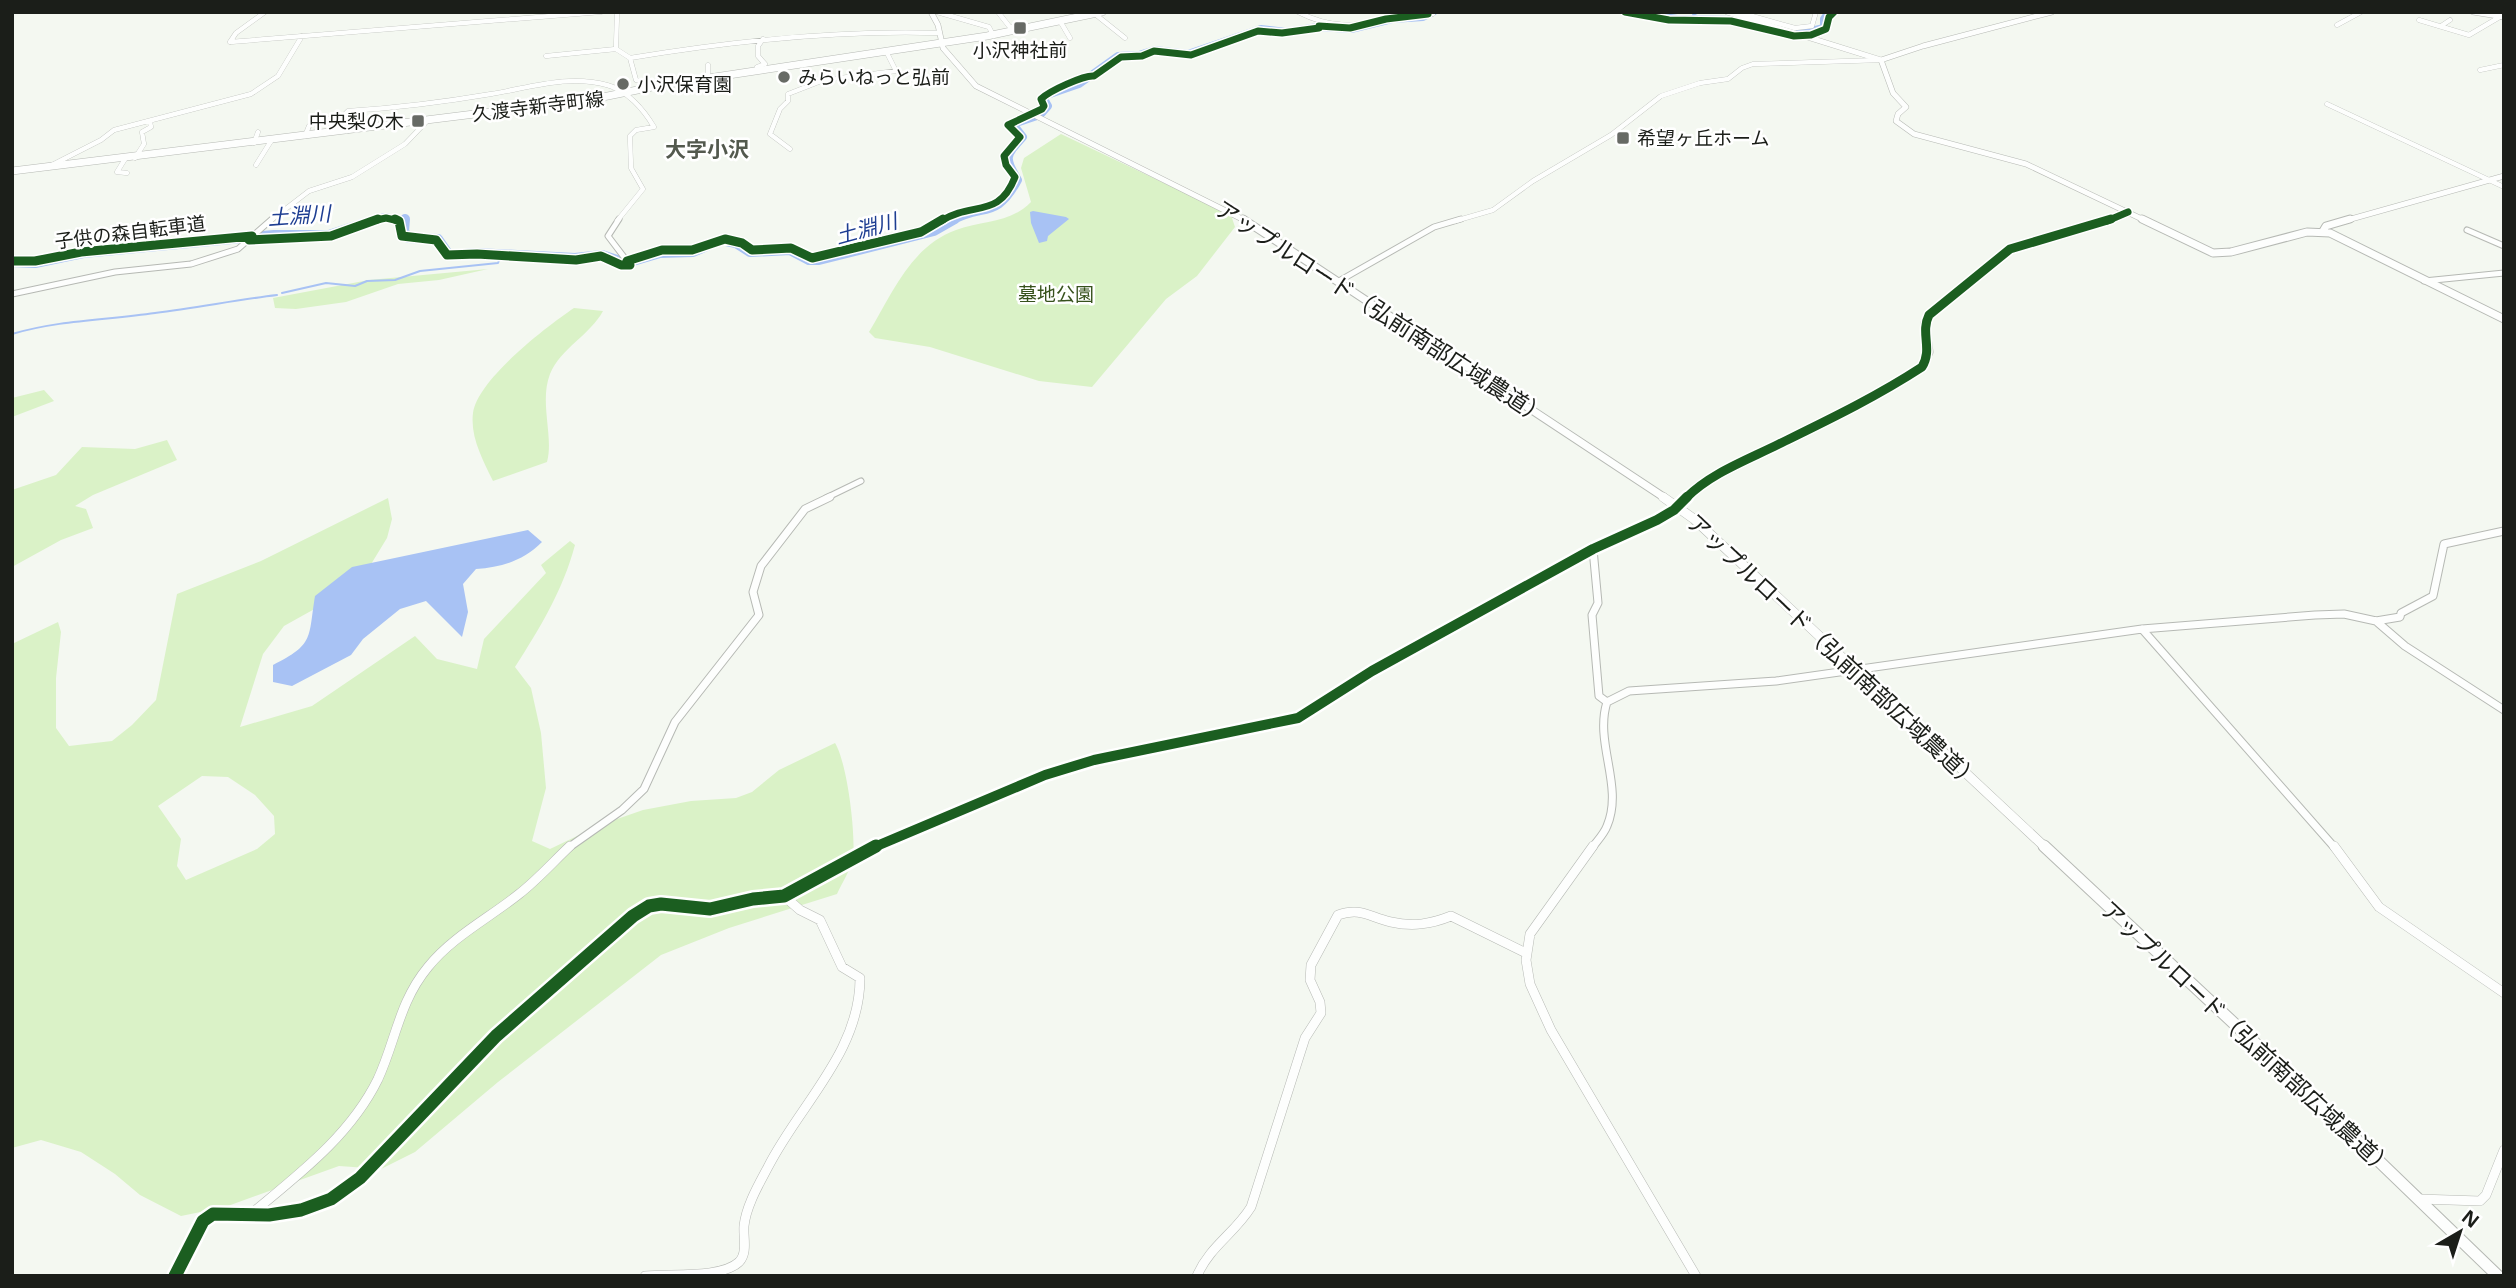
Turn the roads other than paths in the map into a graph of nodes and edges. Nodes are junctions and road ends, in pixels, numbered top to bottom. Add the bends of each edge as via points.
1 (265, 12) edge
2 (601, 12) edge
3 (617, 12) edge
4 (931, 12) edge
5 (937, 12) edge
6 (998, 12) edge
7 (1298, 12) edge
8 (1727, 12) edge
9 (1738, 12) edge
10 (1816, 12) edge
11 (2052, 12) edge
12 (2361, 12) edge
13 (2473, 12) edge
14 (1099, 13) edge
15 (1431, 14) edge
16 (2503, 16) edge
17 (2419, 20) dead end
18 (2450, 20) dead end
19 (1060, 21) junction
20 (2337, 25) dead end
21 (2441, 26) junction
22 (1017, 30) junction
23 (938, 33) junction
24 (993, 35) junction
25 (302, 36) junction
26 (1070, 38) dead end
27 (1125, 38) dead end
28 (763, 39) junction
29 (940, 43) junction
30 (616, 49) junction
31 (886, 51) junction
32 (546, 56) dead end
33 (630, 58) junction
34 (1881, 61) junction
35 (708, 65) dead end
36 (2504, 65) edge
37 (2480, 70) dead end
38 (758, 71) junction
39 (708, 79) junction
40 (662, 85) junction
41 (622, 94) junction
42 (2327, 104) dead end
43 (343, 116) junction
44 (428, 120) junction
45 (327, 121) dead end
46 (150, 122) junction
47 (309, 126) dead end
48 (347, 131) junction
49 (258, 132) dead end
50 (305, 136) junction
51 (271, 141) junction
52 (254, 143) junction
53 (790, 149) dead end
54 (135, 158) junction
55 (125, 159) junction
56 (256, 165) dead end
57 (46, 167) junction
58 (12, 171) edge
59 (127, 173) dead end
60 (2504, 176) edge
61 (2489, 180) junction
62 (2504, 187) edge
63 (2128, 212) junction
64 (2467, 230) dead end
65 (2323, 231) junction
66 (2504, 246) edge
67 (627, 261) dead end
68 (2504, 274) edge
69 (1339, 281) junction
70 (2423, 281) junction
71 (12, 294) edge
72 (2504, 319) edge
73 (861, 481) dead end
74 (1679, 506) junction
75 (2504, 531) edge
76 (1593, 549) junction
77 (2376, 621) junction
78 (2142, 629) junction
79 (1856, 670) junction
80 (1607, 702) junction
81 (2504, 710) edge
82 (784, 896) junction
83 (1524, 952) junction
84 (2504, 993) edge
85 (2504, 1150) edge
86 (2418, 1199) junction
87 (250, 1214) junction
88 (175, 1276) edge
89 (645, 1276) edge
90 (1197, 1276) edge
91 (1696, 1276) edge
92 (2498, 1276) edge

1 - 25 street via 230,42
2 - 25 street
3 - 30 street
4 - 23 street, アップルロード（弘前南部広域農道）
5 - 24 street via 989,27
6 - 22 street
7 - 15 street via 1319,24 1350,27
8 - 34 street
9 - 10 street via 1801,28 1812,26
11 - 34 street
12 - 20 street
13 - 16 street
14 - 19 main road, 久渡寺新寺町線
14 - 27 street
16 - 21 street via 2469,35
17 - 21 street
18 - 21 street
19 - 22 main road, 久渡寺新寺町線
19 - 26 street
22 - 24 main road, 久渡寺新寺町線
23 - 28 street via 878,30
23 - 29 street, アップルロード（弘前南部広域農道）
24 - 29 main road, 久渡寺新寺町線
25 - 46 street via 278,76 251,93
28 - 33 street
28 - 38 street via 758,56 765,64 757,67
29 - 31 main road, 久渡寺新寺町線
29 - 69 street, アップルロード（弘前南部広域農道） via 976,86 1231,212
30 - 32 street
30 - 33 street
31 - 38 main road, 久渡寺新寺町線
31 - 53 street via 896,71 846,76 788,94 770,134
33 - 40 street via 636,80
34 - 63 street via 1894,93 1906,107 1895,118 1904,130 2015,160
34 - 69 street via 1753,64 1728,79 1661,96 1611,135 1493,210 1434,227
35 - 39 street
36 - 37 street
38 - 39 main road, 久渡寺新寺町線
39 - 40 main road, 久渡寺新寺町線
40 - 41 main road, 久渡寺新寺町線
41 - 43 street via 600,83 530,84 458,99 348,111
41 - 44 main road, 久渡寺新寺町線
41 - 67 street via 644,111 654,127 636,130 630,136 631,168 643,189 609,231
42 - 61 street
43 - 45 street
43 - 48 street via 349,124
44 - 48 main road, 久渡寺新寺町線
44 - 71 street via 405,144 352,177 294,200 238,249 191,264 115,272
46 - 54 street via 151,127 142,132 144,144
46 - 57 street via 114,130
47 - 50 street
48 - 50 main road, 久渡寺新寺町線
49 - 52 street
50 - 51 main road, 久渡寺新寺町線
51 - 52 main road, 久渡寺新寺町線
51 - 56 street
52 - 54 main road, 久渡寺新寺町線
54 - 55 main road, 久渡寺新寺町線
55 - 57 main road, 久渡寺新寺町線
55 - 59 street via 117,172
57 - 58 main road, 久渡寺新寺町線
60 - 61 street
61 - 62 street
61 - 65 street via 2326,226
63 - 65 street via 2218,254
63 - 74 street via 2005,252 1929,315 1929,352 1922,367 1857,407 1698,486
64 - 66 street
65 - 70 street
68 - 70 street
69 - 74 street, アップルロード（弘前南部広域農道）
70 - 72 street
73 - 87 street via 805,509 761,566 753,592 759,615 675,722 644,789 427,968 403,1005 379,1076 351,1123 312,1164
74 - 76 street
74 - 79 street, アップルロード（弘前南部広域農道）
75 - 77 street via 2444,544 2433,596 2400,617
76 - 80 street via 1598,592 1592,615 1594,659 1599,696
76 - 82 street via 1373,671 1298,718 1094,760 1045,775 867,850
77 - 78 street via 2344,614
77 - 81 street via 2405,646
78 - 79 street
78 - 84 street via 2332,844 2379,907
79 - 80 street via 1749,684 1629,691
79 - 86 street, アップルロード（弘前南部広域農道）
80 - 83 street via 1600,722 1614,785 1611,816 1537,921
82 - 87 street via 710,909 649,906 496,1036 360,1178 331,1199 301,1210
82 - 89 street via 820,920 842,967 860,978 857,1017 787,1133 752,1203 739,1261 720,1270
83 - 90 street via 1451,916 1437,923 1407,926 1353,910 1338,915 1311,965 1310,980 1321,1013 1304,1038 1251,1207 1212,1246
83 - 91 street via 1534,999
85 - 86 street via 2480,1201
86 - 92 street, アップルロード（弘前南部広域農道）
87 - 88 street via 213,1214 203,1221

